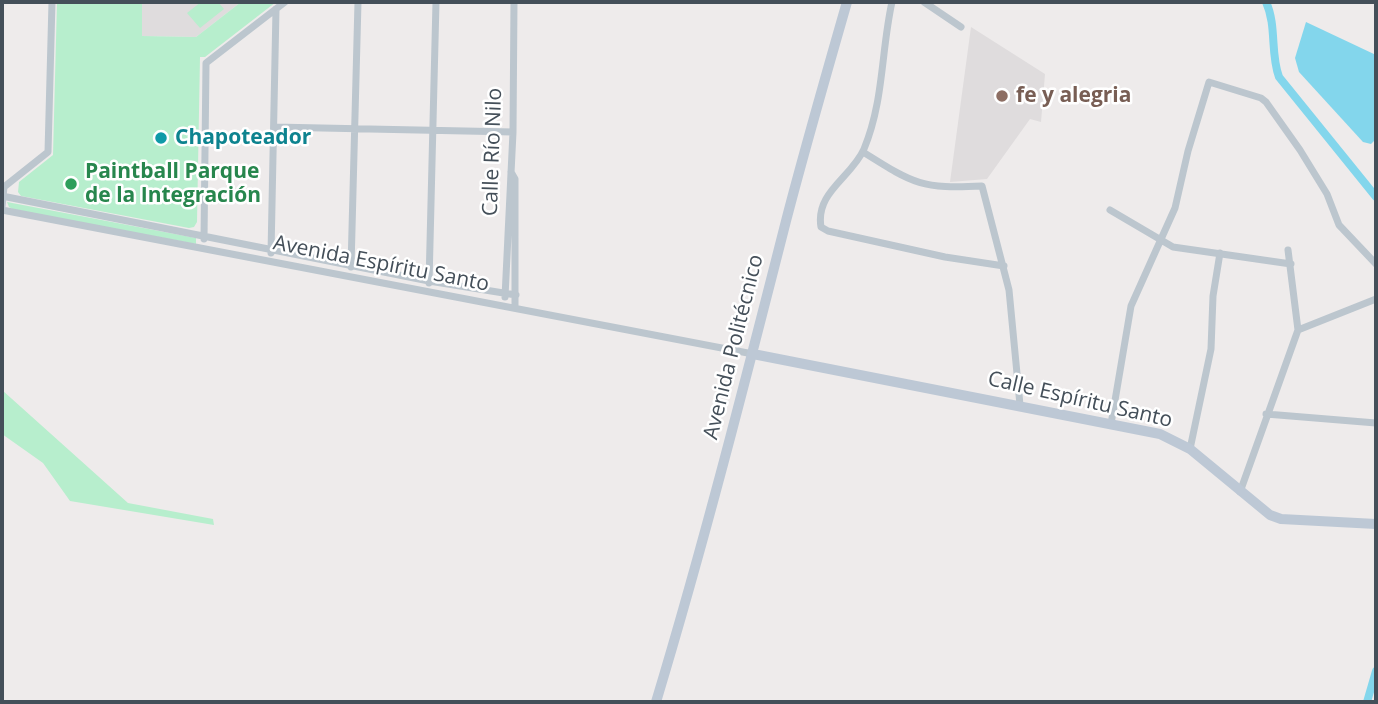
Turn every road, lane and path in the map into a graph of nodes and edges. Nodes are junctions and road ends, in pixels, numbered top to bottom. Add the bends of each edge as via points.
1 (52, 2) edge
2 (285, 2) edge
3 (358, 2) edge
4 (436, 2) edge
5 (514, 2) edge
6 (847, 2) edge
7 (892, 2) edge
8 (923, 2) edge
9 (276, 9) junction
10 (961, 27) dead end
11 (274, 127) junction
12 (355, 128) junction
13 (433, 130) junction
14 (513, 132) junction
15 (863, 152) junction
16 (510, 169) junction
17 (2, 197) edge
18 (2, 208) edge
19 (1110, 210) dead end
20 (204, 236) junction
21 (1161, 243) junction
22 (202, 248) junction
23 (272, 249) junction
24 (1288, 250) dead end
25 (1220, 253) junction
26 (270, 260) junction
27 (1291, 264) junction
28 (1376, 264) edge
29 (351, 265) junction
30 (1004, 266) junction
31 (351, 276) junction
32 (429, 281) junction
33 (428, 290) junction
34 (506, 294) junction
35 (516, 295) junction
36 (1376, 299) edge
37 (503, 304) junction
38 (515, 307) junction
39 (1298, 330) junction
40 (754, 354) junction
41 (1020, 405) junction
42 (1266, 414) junction
43 (1111, 424) junction
44 (1376, 424) edge
45 (1190, 449) junction
46 (1240, 492) junction
47 (1376, 524) edge
48 (656, 702) edge

1 - 17 street via 48,152 4,187
2 - 9 street
3 - 12 street
4 - 13 street
5 - 14 street, Calle Río Nilo
6 - 40 main road, Avenida Politécnico
7 - 15 street via 878,105
8 - 10 street
9 - 11 street
9 - 20 street via 206,63
11 - 12 street
11 - 23 street
12 - 13 street
12 - 29 street
13 - 14 street
13 - 32 street
14 - 16 street, Calle Río Nilo
15 - 30 street via 918,184 982,186
15 - 30 street via 830,191 819,219 821,227
16 - 34 street, Calle Río Nilo
16 - 35 street via 515,179
17 - 18 street
17 - 20 street, Avenida Espíritu Santo
18 - 22 street, Avenida Espíritu Santo
19 - 21 street
20 - 22 street
20 - 23 street, Avenida Espíritu Santo
21 - 25 street
21 - 28 street via 1209,82 1266,102 1327,194 1339,225
21 - 43 street via 1131,306
22 - 26 street, Avenida Espíritu Santo
23 - 26 street
23 - 29 street, Avenida Espíritu Santo
24 - 27 street
25 - 27 street
25 - 45 street via 1211,349
26 - 31 street, Avenida Espíritu Santo
27 - 39 street
29 - 31 street
29 - 32 street, Avenida Espíritu Santo
30 - 41 street
31 - 33 street, Avenida Espíritu Santo
32 - 33 street
32 - 34 street, Avenida Espíritu Santo
33 - 37 street, Avenida Espíritu Santo
34 - 35 street, Avenida Espíritu Santo
34 - 37 street, Calle Río Nilo
35 - 38 street
36 - 39 street
37 - 38 street, Avenida Espíritu Santo
38 - 40 street, Avenida Espíritu Santo
39 - 42 street
40 - 41 main road, Calle Espíritu Santo
40 - 48 main road, Avenida Politécnico
41 - 43 main road, Calle Espíritu Santo
42 - 44 street
42 - 46 street
43 - 45 main road, Calle Espíritu Santo via 1160,434
45 - 46 main road, Calle Espíritu Santo
46 - 47 main road, Calle Espíritu Santo via 1281,519

